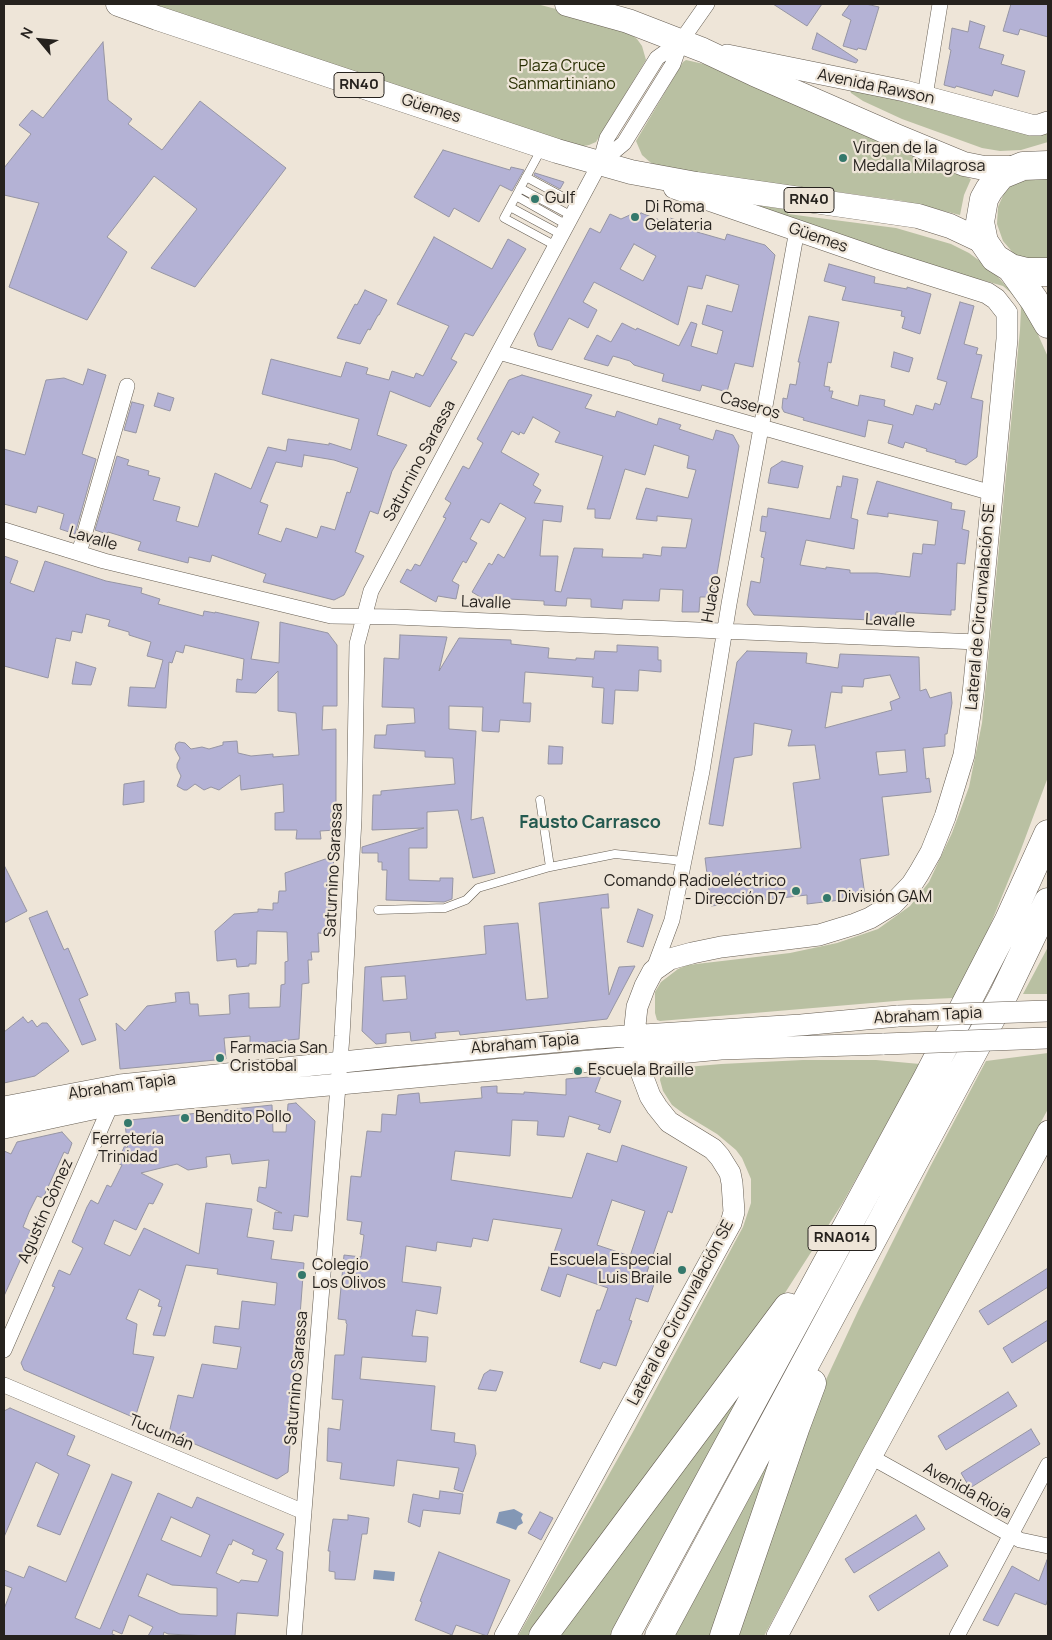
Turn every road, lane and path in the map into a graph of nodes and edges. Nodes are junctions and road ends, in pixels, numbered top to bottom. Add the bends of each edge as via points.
1 (118, 4) edge
2 (568, 4) edge
3 (707, 4) edge
4 (940, 4) edge
5 (681, 41) junction
6 (703, 50) junction
7 (925, 96) junction
8 (1048, 122) edge
9 (543, 146) junction
10 (600, 163) junction
11 (1036, 164) edge
12 (631, 172) junction
13 (523, 183) junction
14 (513, 201) junction
15 (568, 224) junction
16 (797, 230) junction
17 (984, 242) junction
18 (1011, 268) junction
19 (1048, 272) edge
20 (1002, 306) joint
21 (1048, 324) edge
22 (499, 352) junction
23 (127, 386) dead end
24 (761, 427) junction
25 (992, 494) junction
26 (4, 530) edge
27 (79, 553) junction
28 (364, 617) junction
29 (725, 631) junction
30 (977, 642) junction
31 (540, 800) dead end
32 (1048, 810) edge
33 (1048, 834) edge
34 (683, 861) junction
35 (550, 867) junction
36 (1048, 902) edge
37 (378, 910) dead end
38 (1008, 922) junction
39 (1048, 926) edge
40 (653, 971) junction
41 (1003, 996) junction
42 (1048, 1011) edge
43 (1048, 1038) edge
44 (635, 1046) junction
45 (340, 1062) junction
46 (120, 1084) junction
47 (338, 1084) junction
48 (110, 1106) junction
49 (4, 1107) edge
50 (902, 1126) junction
51 (4, 1128) edge
52 (1048, 1131) edge
53 (859, 1265) junction
54 (4, 1350) edge
55 (4, 1386) edge
56 (872, 1458) junction
57 (1048, 1465) edge
58 (304, 1512) junction
59 (1011, 1535) junction
60 (1048, 1546) edge
61 (294, 1636) edge
62 (505, 1636) edge
63 (543, 1636) edge
64 (625, 1636) edge
65 (659, 1636) edge
66 (724, 1636) edge
67 (777, 1636) edge
68 (956, 1636) edge

1 - 9 main road, Güemes / RN40
2 - 5 main road, Avenida Rawson via 628,21
3 - 5 street, Saturnino Sarassa
4 - 7 street
5 - 6 main road, Avenida Rawson
5 - 10 street, Saturnino Sarassa via 673,64 624,143
6 - 7 street, Avenida Rawson
6 - 11 main road, Avenida Rawson via 964,164 984,168
7 - 8 street, Avenida Rawson via 1019,122 1040,125
9 - 10 main road, Güemes / RN40
9 - 13 lane
10 - 12 main road, Güemes / RN40
10 - 15 street, Saturnino Sarassa
11 - 17 highway via 1001,175 989,190 980,222
12 - 16 street, Güemes
12 - 17 main road, Güemes / RN40 via 910,215 950,226
13 - 14 lane
13 - 15 lane
13 - 15 lane
14 - 15 lane
14 - 15 lane
14 - 15 lane via 504,218
15 - 22 street, Saturnino Sarassa
16 - 20 street, Güemes via 987,293
16 - 24 street, Huaco
17 - 18 highway, RN40 via 995,258
18 - 19 highway, RN40
18 - 21 highway
20 - 25 street, Lateral de Circunvalación SE via 1007,313 1007,338
22 - 24 street, Caseros
22 - 28 street, Saturnino Sarassa via 371,591
23 - 27 street
24 - 25 street, Caseros
24 - 29 street, Huaco
25 - 30 street, Lateral de Circunvalación SE
26 - 27 street, Lavalle
27 - 28 street, Lavalle via 331,616
28 - 29 street, Lavalle
28 - 45 street, Saturnino Sarassa via 357,644 354,819
29 - 30 street, Lavalle
29 - 34 street, Huaco via 702,771
30 - 40 street, Lateral de Circunvalación SE via 974,694 964,755 954,791 931,852 902,895 881,912 855,924 818,934 692,953 670,959
31 - 35 lane
32 - 38 highway
33 - 38 highway, RNA014
34 - 35 lane via 615,854
34 - 40 street, Huaco via 672,920
35 - 37 lane via 478,888 466,900 445,908
36 - 41 highway, RNA014
38 - 50 highway, RNA014
39 - 41 highway
40 - 44 street, Lateral de Circunvalación SE via 637,1007
41 - 53 highway, RNA014
42 - 44 street, Abraham Tapia, bridge via 898,1016
43 - 44 street, Abraham Tapia, bridge via 721,1049
44 - 45 street, Abraham Tapia
44 - 47 street, Abraham Tapia
44 - 62 street, Lateral de Circunvalación SE via 650,1096 663,1115 675,1127 713,1150 724,1163 732,1183 734,1212 731,1223
45 - 46 street, Abraham Tapia
45 - 47 street, Saturnino Sarassa
46 - 48 street, Agustín Gómez
46 - 49 street, Abraham Tapia
47 - 48 street, Abraham Tapia
47 - 58 street, Saturnino Sarassa
48 - 51 street, Abraham Tapia
48 - 54 street, Agustín Gómez
50 - 63 highway via 794,1298
50 - 64 highway, RNA014
52 - 56 street
53 - 65 highway, RNA014
53 - 66 highway via 796,1426
55 - 58 street, Tucumán
56 - 59 street, Avenida Rioja
56 - 67 street
57 - 59 street
58 - 61 street, Saturnino Sarassa
59 - 60 street, Avenida Rioja
59 - 68 street

